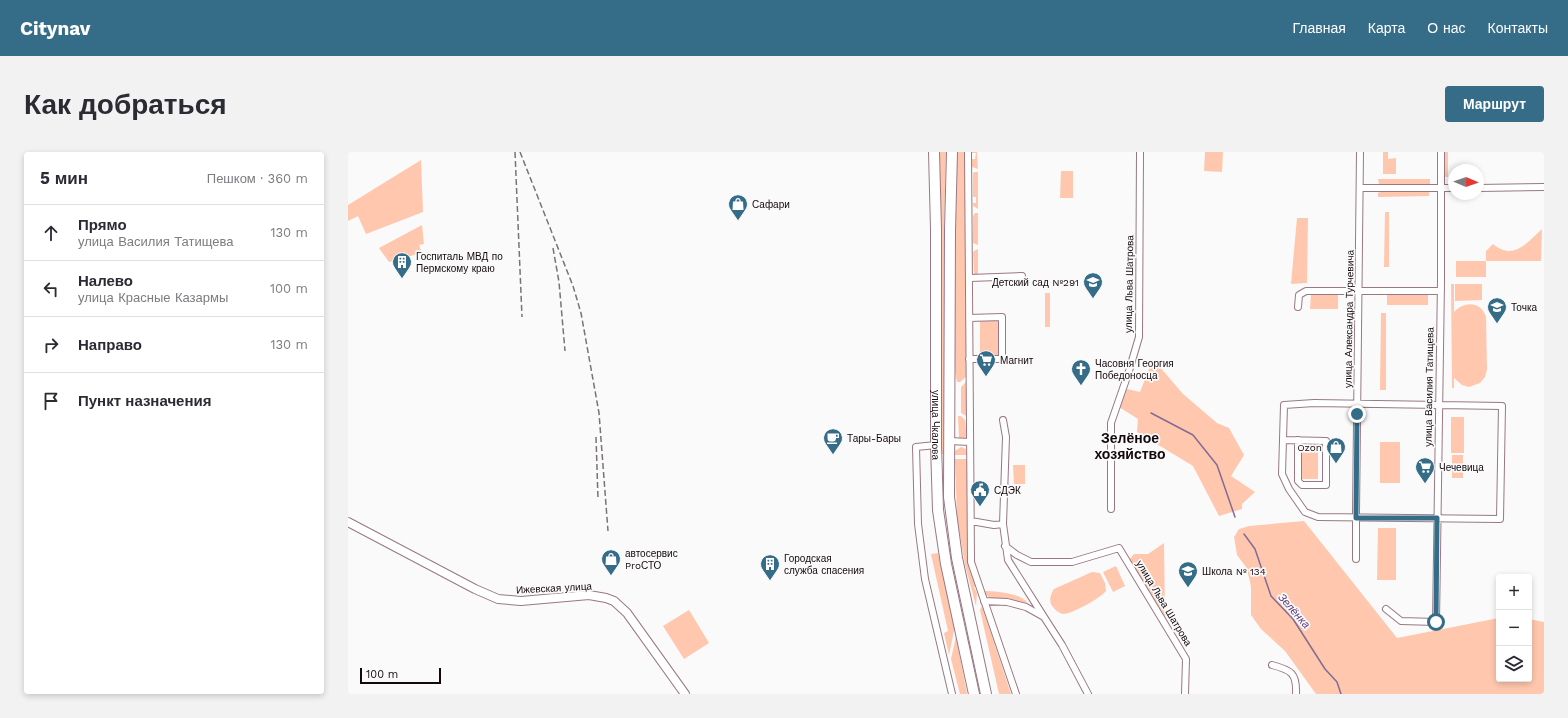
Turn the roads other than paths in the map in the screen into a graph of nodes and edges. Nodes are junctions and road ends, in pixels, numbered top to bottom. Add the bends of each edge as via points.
1 (934, 152) edge
2 (952, 152) edge
3 (968, 152) edge
4 (1140, 152) edge
5 (1360, 152) edge
6 (1441, 152) edge
7 (1544, 187) edge
8 (1360, 188) junction
9 (1440, 188) junction
10 (1448, 188) edge
11 (1484, 188) edge
12 (1022, 276) dead end
13 (970, 278) junction
14 (1359, 290) junction
15 (1441, 291) junction
16 (1298, 307) dead end
17 (969, 318) junction
18 (969, 359) junction
19 (1358, 404) junction
20 (1439, 405) junction
21 (1003, 420) dead end
22 (1283, 440) junction
23 (1298, 440) junction
24 (949, 441) junction
25 (970, 442) junction
26 (936, 445) junction
27 (1112, 509) dead end
28 (1356, 518) junction
29 (1437, 518) junction
30 (970, 521) junction
31 (348, 522) edge
32 (1003, 524) junction
33 (1005, 546) junction
34 (1356, 559) dead end
35 (984, 601) junction
36 (1386, 610) dead end
37 (1044, 617) junction
38 (1272, 665) dead end
39 (685, 694) edge
40 (952, 694) edge
41 (974, 694) edge
42 (986, 694) edge
43 (1016, 694) edge
44 (1088, 694) edge
45 (1185, 694) edge
46 (1296, 694) edge

1 - 26 main road, улица Чкалова
2 - 24 main road, улица Чкалова
3 - 13 street
4 - 27 street, улица Льва Шатрова via 1139,336 1111,423
5 - 8 street, улица Александра Турчевича
6 - 9 street, улица Василия Татищева
7 - 11 street
8 - 9 street
8 - 14 street, улица Александра Турчевича
9 - 10 street
9 - 15 street, улица Василия Татищева
12 - 13 street
13 - 17 street
14 - 15 street
14 - 16 street via 1306,290 1299,295
14 - 19 street, улица Александра Турчевича
15 - 20 street, улица Василия Татищева
17 - 18 street
17 - 18 street via 1002,318 1002,359
18 - 25 street
19 - 20 street
19 - 22 street via 1284,405
19 - 28 street, улица Александра Турчевича
20 - 29 street, улица Василия Татищева
20 - 29 street via 1502,406 1500,519
21 - 32 street via 1006,437
22 - 23 street
22 - 28 street via 1282,474 1306,512 1318,517
23 - 23 street via 1326,440 1326,485 1302,485 1298,481
24 - 25 street
24 - 42 main road, улица Чкалова via 951,522
25 - 30 street
26 - 40 street via 916,447 918,524 925,580
26 - 41 main road, улица Чкалова via 938,510 946,564
28 - 29 street
28 - 34 street, улица Александра Турчевича
29 - 36 street, улица Василия Татищева via 1436,622 1400,621
30 - 32 street
30 - 35 street via 971,562
31 - 39 street, Ижевская улица via 498,599 521,601 589,595 614,601 627,613
32 - 33 street
33 - 37 street via 1008,560
33 - 45 street, улица Льва Шатрова via 1031,562 1072,562 1119,548 1186,660
35 - 37 street via 1007,602 1026,607
35 - 43 street
37 - 44 street
38 - 46 street via 1285,668 1292,674 1296,679

